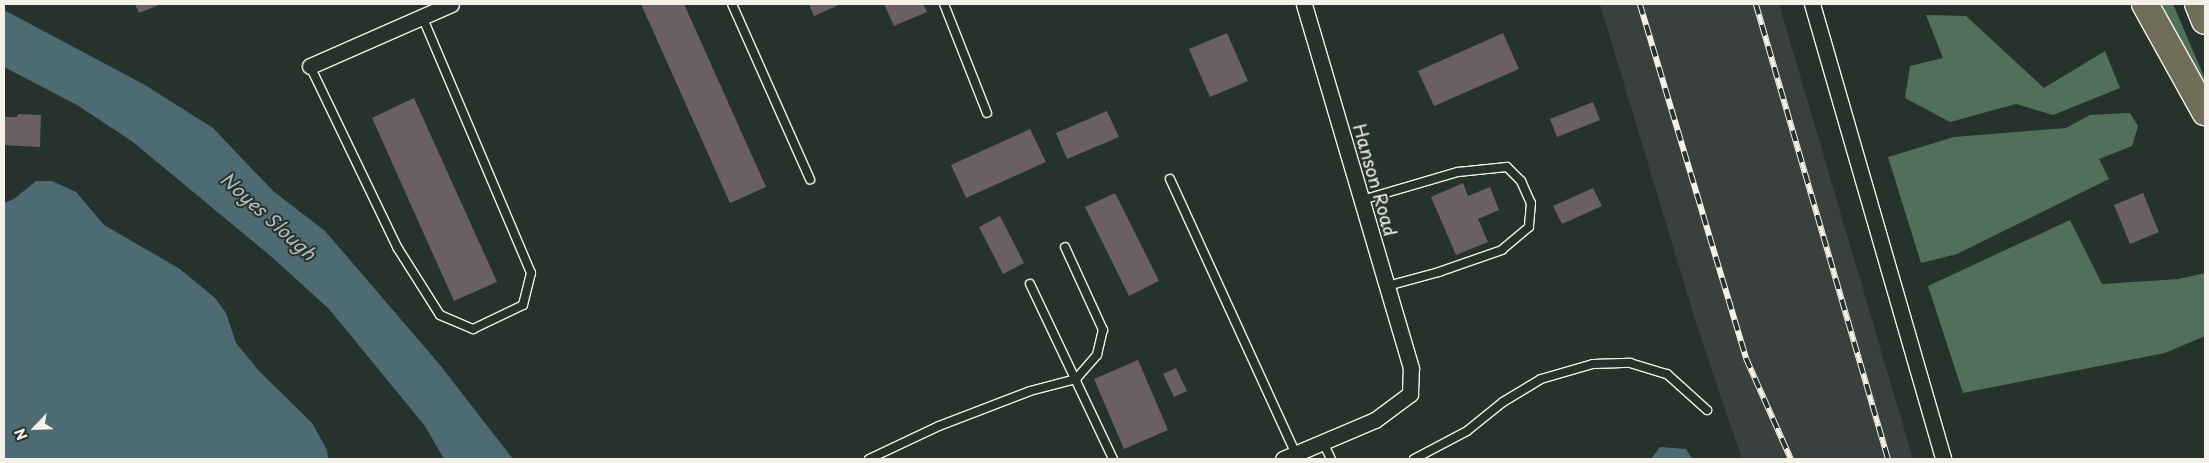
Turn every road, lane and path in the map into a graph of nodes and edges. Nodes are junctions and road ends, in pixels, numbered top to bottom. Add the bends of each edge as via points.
1 (451, 4) edge
2 (732, 4) edge
3 (944, 4) edge
4 (1304, 4) edge
5 (1812, 4) edge
6 (2145, 4) edge
7 (2198, 4) edge
8 (422, 16) junction
9 (2205, 21) edge
10 (310, 66) joint
11 (2205, 112) edge
12 (987, 113) dead end
13 (810, 179) dead end
14 (1170, 179) dead end
15 (1362, 200) junction
16 (1065, 247) dead end
17 (1030, 284) dead end
18 (1387, 286) junction
19 (1076, 379) junction
20 (1707, 410) dead end
21 (1323, 442) junction
22 (1290, 456) edge
23 (869, 459) edge
24 (1113, 459) edge
25 (1331, 459) edge
26 (1414, 459) edge
27 (1943, 459) edge

1 - 8 street
2 - 13 lane
3 - 12 lane
4 - 15 street, Hanson Road
5 - 27 street
6 - 11 highway
7 - 9 highway
8 - 10 street
8 - 10 lane via 531,273 523,305 473,329 440,316 406,262
14 - 22 lane
15 - 18 street, Hanson Road
15 - 18 lane via 1458,172 1507,167 1521,181 1531,203 1529,227 1502,250
16 - 19 lane via 1103,330 1097,355
17 - 19 lane
18 - 21 street, Hanson Road via 1411,368 1410,394 1375,420
19 - 23 lane via 1030,391
19 - 24 lane
20 - 26 lane via 1667,374 1630,363 1593,364 1541,379 1503,402 1467,431
21 - 22 street
21 - 25 lane

